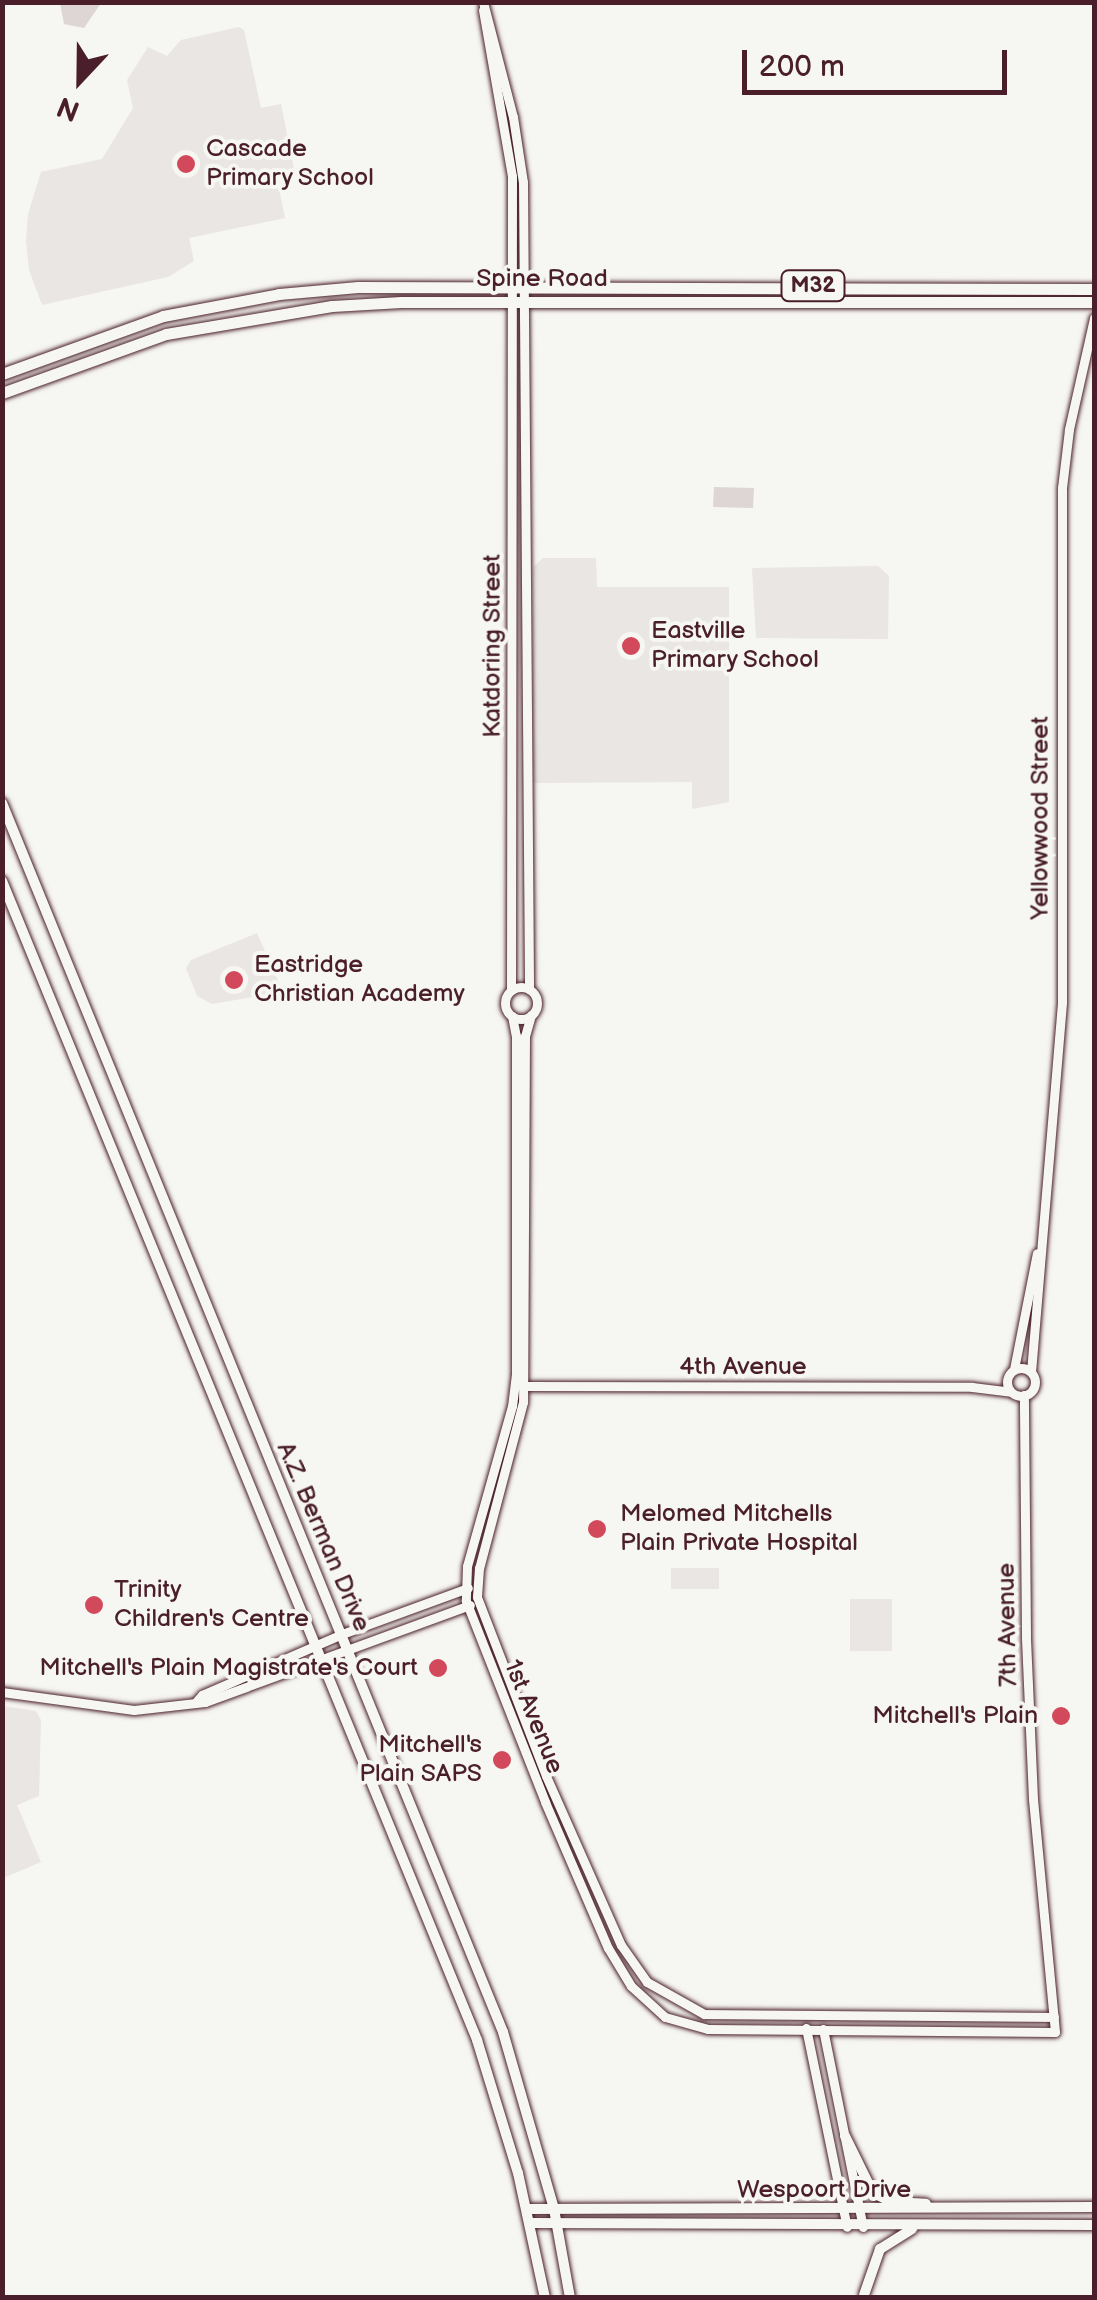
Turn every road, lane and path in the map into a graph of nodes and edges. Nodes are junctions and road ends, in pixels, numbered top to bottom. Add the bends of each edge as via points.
1 (483, 2) edge
2 (520, 284) junction
3 (1090, 295) edge
4 (519, 302) junction
5 (1094, 318) edge
6 (2, 374) edge
7 (2, 393) edge
8 (2, 803) edge
9 (2, 881) edge
10 (529, 989) junction
11 (511, 990) junction
12 (532, 1015) junction
13 (512, 1016) junction
14 (1040, 1246) junction
15 (1011, 1372) junction
16 (1030, 1372) junction
17 (520, 1386) junction
18 (972, 1387) junction
19 (1011, 1392) junction
20 (1024, 1395) junction
21 (471, 1588) junction
22 (472, 1605) junction
23 (342, 1634) junction
24 (317, 1645) junction
25 (348, 1648) junction
26 (323, 1658) junction
27 (2, 1692) edge
28 (195, 1703) junction
29 (674, 2001) junction
30 (806, 2016) junction
31 (821, 2016) junction
32 (1054, 2017) junction
33 (668, 2018) junction
34 (806, 2030) junction
35 (823, 2030) junction
36 (1055, 2032) joint
37 (844, 2136) junction
38 (955, 2206) junction
39 (1094, 2208) edge
40 (527, 2209) junction
41 (554, 2209) junction
42 (845, 2211) junction
43 (860, 2211) junction
44 (531, 2223) junction
45 (557, 2225) junction
46 (1094, 2225) edge
47 (863, 2226) junction
48 (847, 2227) junction
49 (918, 2227) junction
50 (864, 2296) edge
51 (545, 2298) edge
52 (570, 2298) edge

1 - 2 street via 512,166
2 - 3 main road, Spine Road / M32
2 - 4 street
2 - 6 main road, Spine Road / M32 via 376,286 248,299 122,327
3 - 4 main road, Spine Road / M32
4 - 7 main road, Spine Road / M32 via 372,303 246,317 118,348
4 - 10 street, Katdoring Street
4 - 11 street, Katdoring Street
5 - 14 street, Yellowwood Street via 1065,456 1062,1002
8 - 23 main road, A.Z. Berman Drive
9 - 24 main road, A.Z. Berman Drive
10 - 11 street
10 - 12 street via 537,1003
11 - 13 street via 505,1004
12 - 13 street
12 - 17 street, 1st Avenue via 525,1036
13 - 17 street, 1st Avenue
14 - 15 street
14 - 16 street
15 - 16 street
15 - 18 street, 4th Avenue
15 - 19 street
16 - 20 street, 7th Avenue via 1034,1385
17 - 18 street, 4th Avenue
17 - 21 street, 1st Avenue
18 - 19 street, 4th Avenue
19 - 20 street, 4th Avenue
20 - 32 street, 7th Avenue via 1033,1799
21 - 22 street, 1st Avenue
21 - 23 street
22 - 25 street
22 - 29 street, 1st Avenue via 599,1902 638,1972
22 - 33 street, 1st Avenue via 608,1948 631,1986
23 - 24 street
23 - 25 main road, A.Z. Berman Drive
24 - 26 main road, A.Z. Berman Drive
24 - 28 street
25 - 26 street
25 - 41 main road, A.Z. Berman Drive via 503,2032
26 - 28 street
26 - 40 main road, A.Z. Berman Drive via 477,2040
27 - 28 street via 134,1710
29 - 30 street, 1st Avenue via 704,2014
29 - 33 street
30 - 31 street, 1st Avenue
30 - 34 street
31 - 32 street, 1st Avenue
31 - 35 street
32 - 36 street, 7th Avenue
33 - 34 street, 1st Avenue via 695,2028
34 - 35 street, 1st Avenue
34 - 42 street
35 - 36 street, 1st Avenue
35 - 37 street
37 - 38 main road via 873,2193 892,2202
37 - 43 street
38 - 39 main road, Wespoort Drive
38 - 43 main road, Wespoort Drive
40 - 41 main road, Wespoort Drive
40 - 44 main road, A.Z. Berman Drive
41 - 42 main road, Wespoort Drive
41 - 45 main road, A.Z. Berman Drive
42 - 43 main road, Wespoort Drive
42 - 48 street
43 - 47 street
44 - 45 main road, Wespoort Drive
44 - 51 main road, A.Z. Berman Drive
45 - 48 main road, Wespoort Drive
45 - 52 main road, A.Z. Berman Drive
46 - 49 main road, Wespoort Drive
47 - 48 main road, Wespoort Drive
47 - 49 main road, Wespoort Drive
49 - 50 main road via 880,2249

